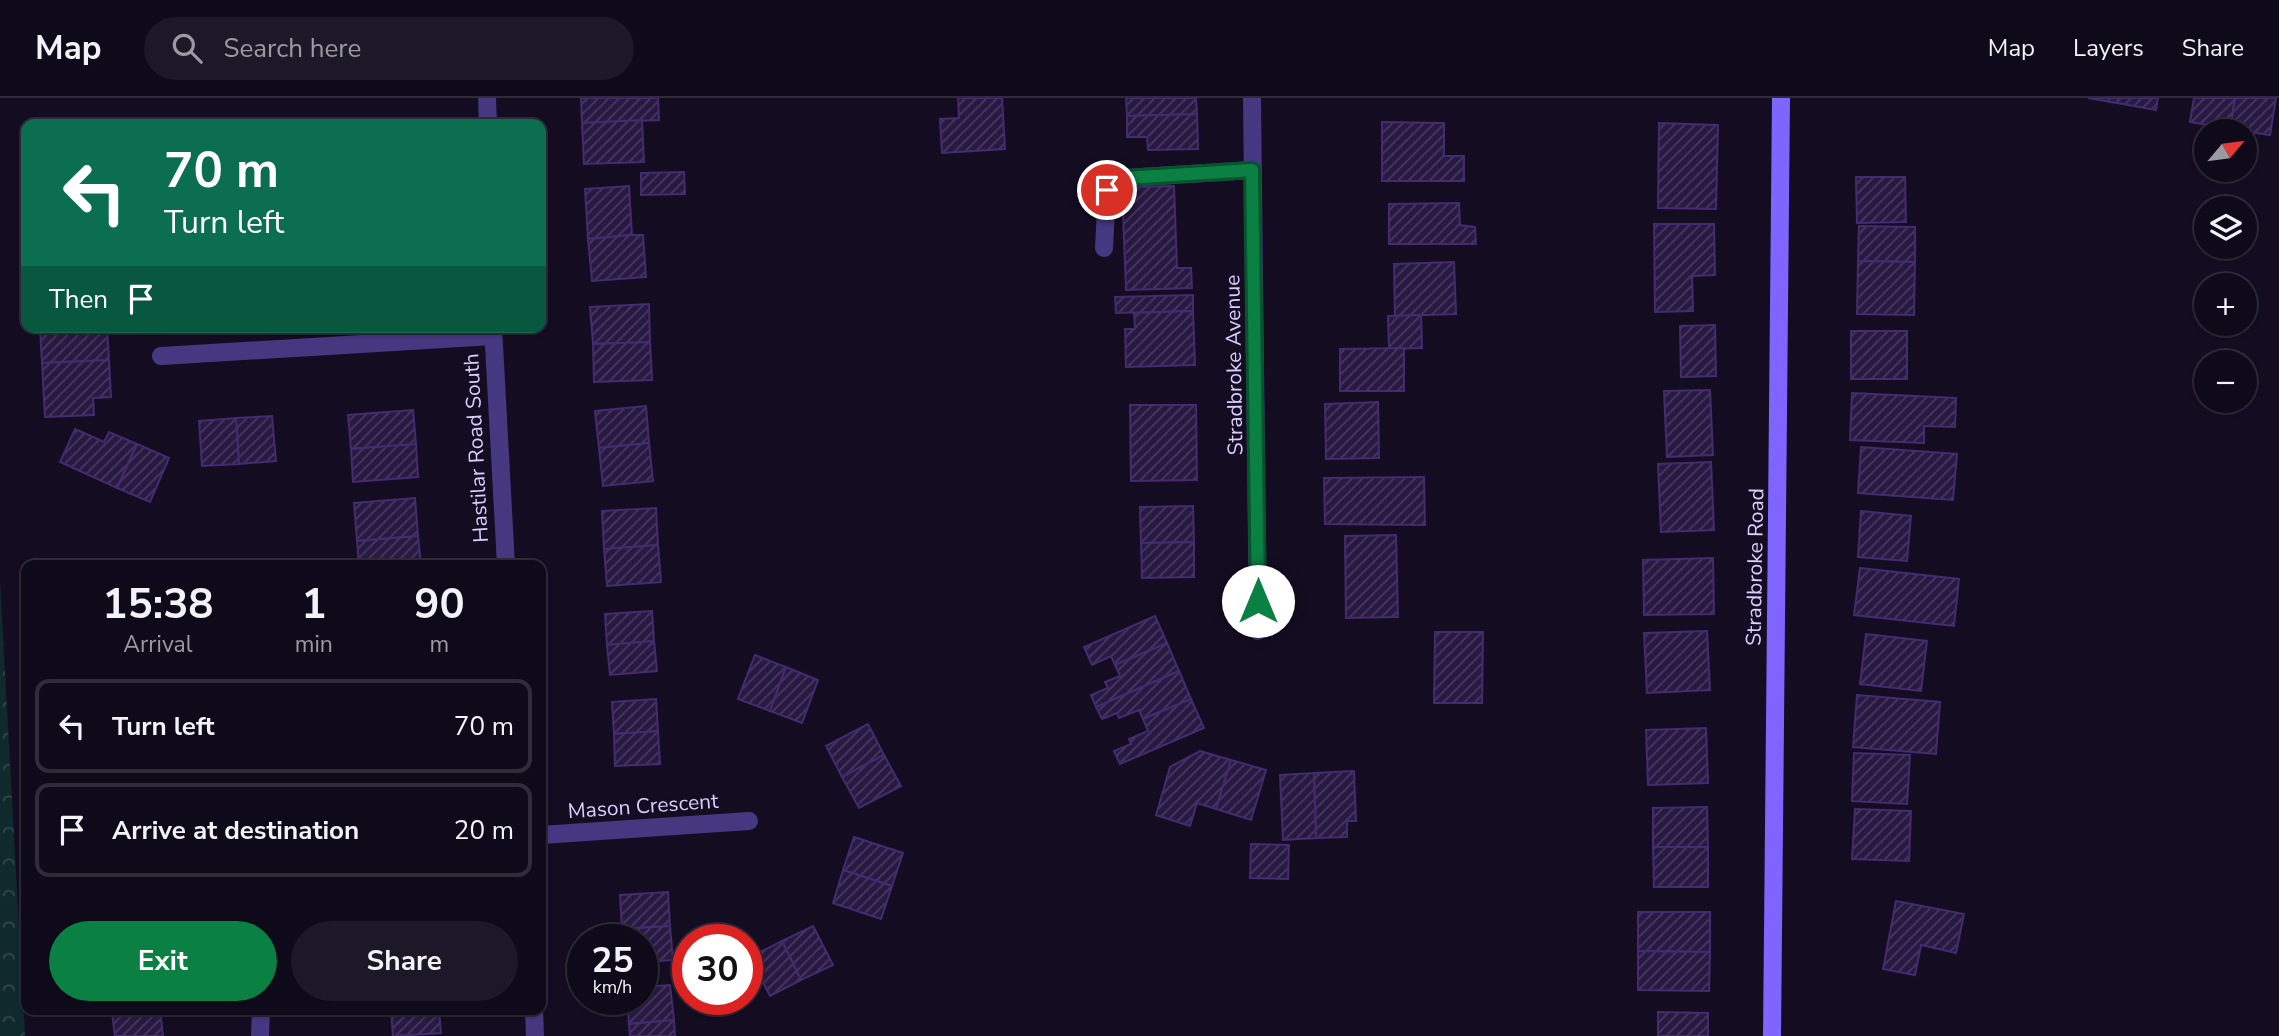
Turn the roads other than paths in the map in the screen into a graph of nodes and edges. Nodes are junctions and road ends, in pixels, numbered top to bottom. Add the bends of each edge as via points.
1 (487, 98) edge
2 (1252, 98) edge
3 (1781, 98) edge
4 (488, 119) edge
5 (1252, 170) junction
6 (1104, 248) dead end
7 (479, 333) edge
8 (493, 333) edge
9 (161, 356) dead end
10 (506, 560) edge
11 (1258, 631) dead end
12 (749, 821) dead end
13 (546, 835) edge
14 (261, 1015) edge
15 (534, 1015) edge
16 (260, 1036) edge
17 (535, 1036) edge
18 (1772, 1036) edge

1 - 4 street
2 - 5 street, Stradbroke Avenue
3 - 18 street, Stradbroke Road
5 - 6 street via 1125,178 1107,190
5 - 11 street, Stradbroke Avenue
7 - 9 street
8 - 10 street, Hastilar Road South
12 - 13 street, Mason Crescent
14 - 16 street
15 - 17 street

